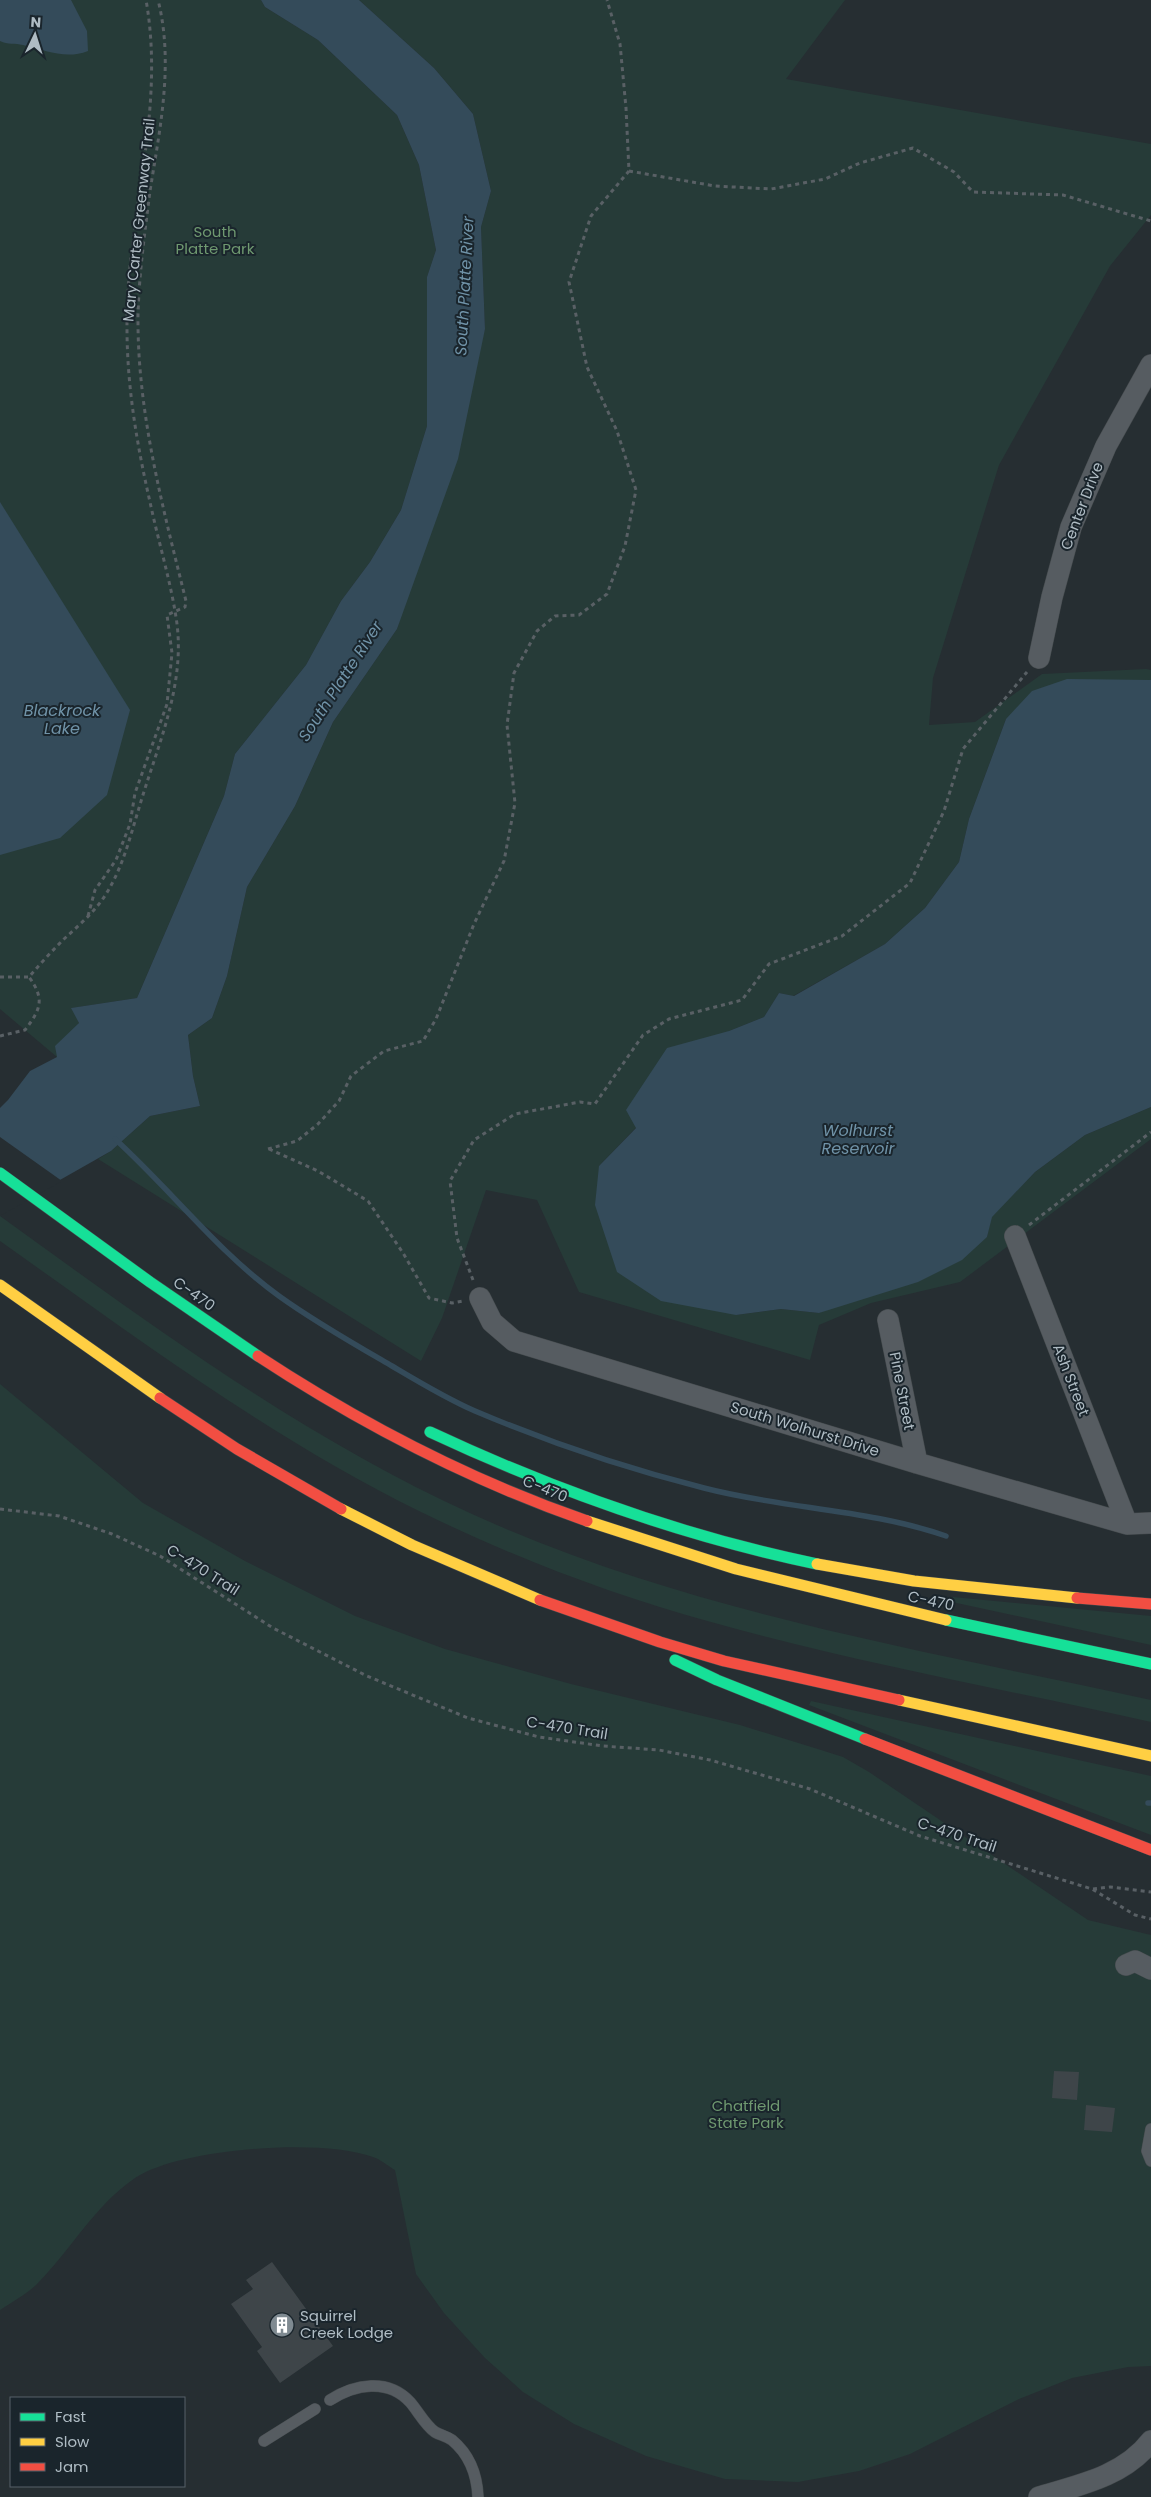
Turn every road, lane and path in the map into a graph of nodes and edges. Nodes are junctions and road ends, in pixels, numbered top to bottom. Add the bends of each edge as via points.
1 (146, 0) edge
2 (158, 0) edge
3 (607, 0) edge
4 (629, 171) junction
5 (1151, 221) edge
6 (1151, 365) edge
7 (175, 612) junction
8 (1039, 658) joint
9 (88, 917) junction
10 (0, 977) edge
11 (29, 977) junction
12 (0, 1036) edge
13 (1151, 1132) edge
14 (0, 1173) edge
15 (1014, 1236) joint
16 (146, 1279) junction
17 (0, 1285) edge
18 (180, 1286) dead end
19 (480, 1298) junction
20 (888, 1320) dead end
21 (421, 1428) dead end
22 (917, 1463) junction
23 (0, 1509) edge
24 (1151, 1523) edge
25 (1127, 1524) junction
26 (1151, 1604) edge
27 (632, 1632) junction
28 (1151, 1664) edge
29 (1151, 1756) edge
30 (1151, 1850) edge
31 (1092, 1889) junction
32 (1151, 1892) edge
33 (1151, 1919) edge
34 (1126, 1965) dead end
35 (1151, 1969) edge
36 (1151, 2129) edge
37 (1151, 2160) edge
38 (330, 2400) dead end
39 (314, 2409) dead end
40 (264, 2441) dead end
41 (1151, 2441) edge
42 (1049, 2496) edge
43 (478, 2497) edge

1 - 7 path, Mary Carter Greenway Trail via 152,34 152,94 129,277 128,359 142,468
2 - 7 path, Mary Carter Greenway Trail via 163,21 164,92 138,314 149,438 186,601 185,607
3 - 4 path via 620,44
4 - 5 path via 715,186 771,188 825,179 860,163 913,148 954,172 973,192 1063,195
4 - 19 path via 591,216 569,282 587,367 617,431 636,490 625,546 607,594 580,615 555,616 536,631 514,673 506,725 515,803 504,861 474,924 436,1020 423,1041 384,1051 351,1076 339,1101 297,1141 268,1149 318,1171 368,1201 429,1298 452,1304
6 - 8 street, Center Drive via 1106,446 1071,527
7 - 9 path, Mary Carter Greenway Trail via 179,650 166,726 122,862 106,895
7 - 9 path, Mary Carter Greenway Trail via 167,615 172,653 167,704 135,793 130,824 116,860 94,890
8 - 19 path via 963,749 944,811 910,883 842,936 769,964 742,1000 669,1020 643,1035 595,1104 580,1102 515,1114 474,1140 450,1181 457,1238
9 - 11 path, Mary Carter Greenway Trail
10 - 11 path
11 - 12 path via 38,990 38,1013 26,1030
13 - 15 path
14 - 16 highway, C-470
15 - 25 street, Ash Street
16 - 18 highway
16 - 28 highway, C-470 via 242,1345 334,1402 447,1462 586,1521 712,1564 797,1587
17 - 27 highway via 185,1416 320,1498 467,1569 538,1599
19 - 22 street, South Wolhurst Drive via 492,1322 514,1341
20 - 22 street, Pine Street
21 - 26 highway via 581,1496 658,1523 759,1551 846,1570 972,1589
22 - 25 street, South Wolhurst Drive
23 - 31 path, C-470 Trail via 59,1516 112,1534 160,1556 273,1628 367,1676 468,1718 539,1737 659,1750 710,1760 810,1789 920,1836
24 - 25 street, South Wolhurst Drive
27 - 29 highway via 694,1653 784,1676
27 - 30 highway via 677,1661 717,1680
31 - 32 path via 1110,1887
31 - 33 path, C-470 Trail via 1135,1914
34 - 35 street via 1135,1961
36 - 37 lane via 1147,2151
38 - 43 lane via 363,2385 392,2388 409,2400 435,2432 452,2440 461,2449 474,2468
39 - 40 lane
41 - 42 street via 1141,2454 1115,2473

